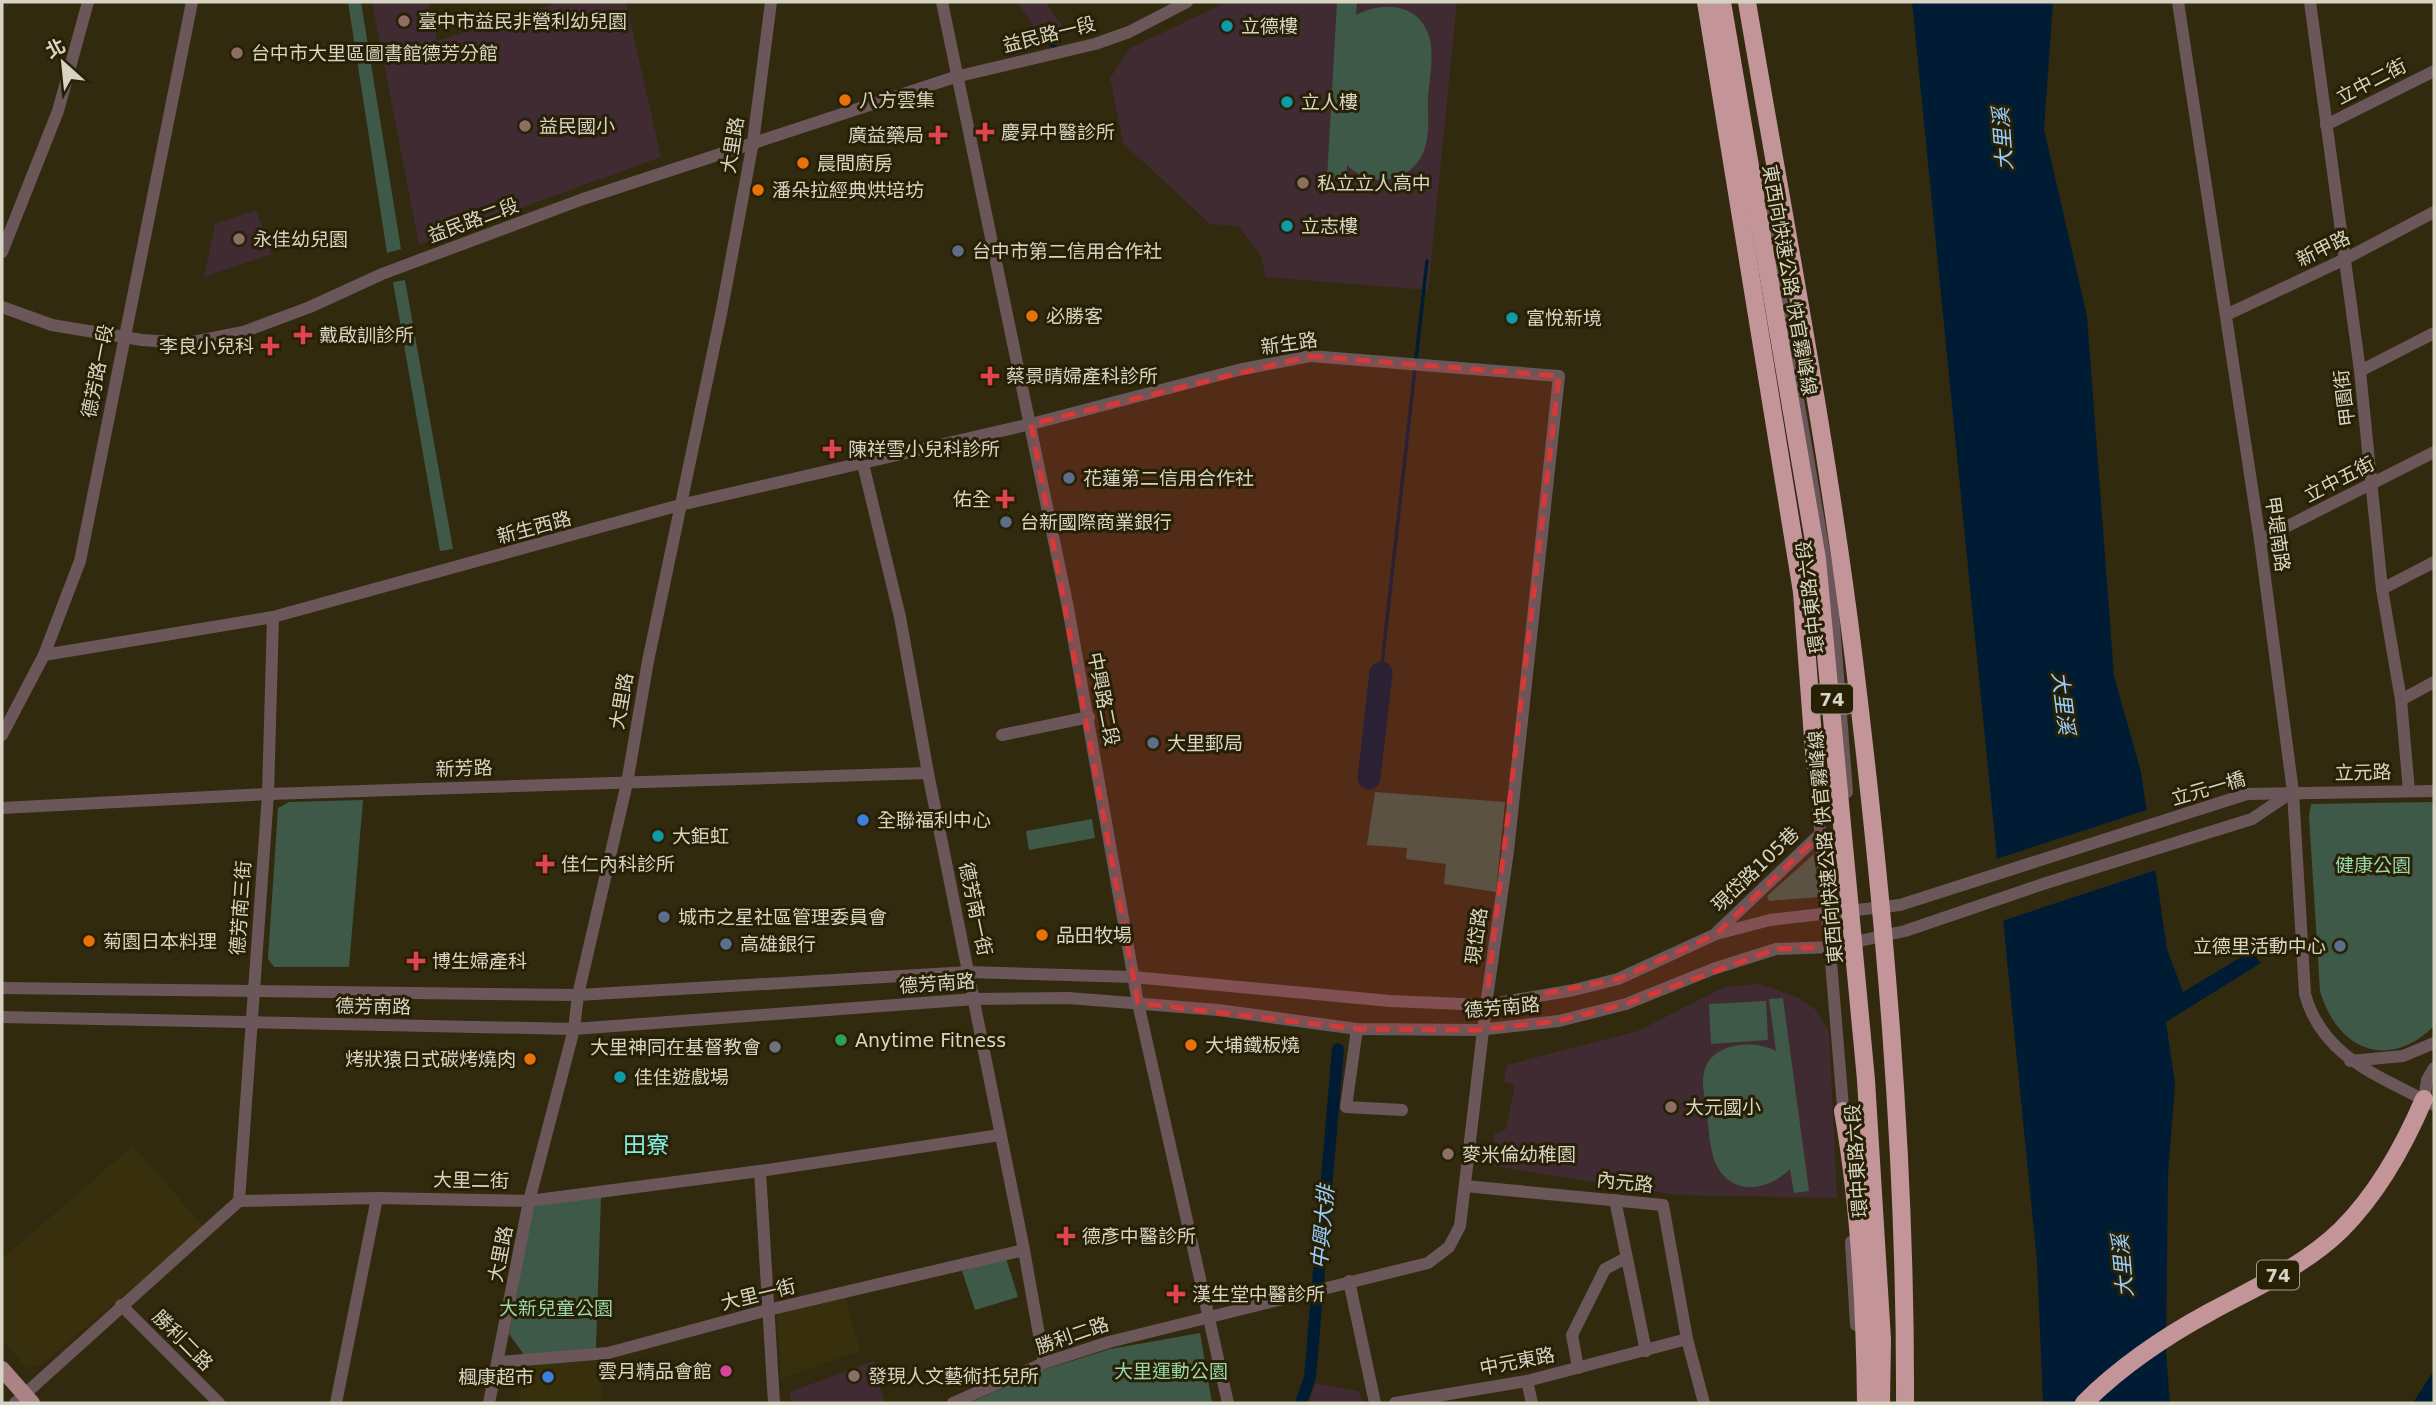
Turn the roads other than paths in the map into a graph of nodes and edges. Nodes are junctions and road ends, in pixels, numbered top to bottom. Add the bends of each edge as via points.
1 (88, 2) edge
2 (191, 2) edge
3 (771, 2) edge
4 (942, 2) edge
5 (1187, 2) edge
6 (1704, 2) edge
7 (1721, 2) edge
8 (1730, 2) edge
9 (1747, 2) edge
10 (2178, 2) edge
11 (2310, 2) edge
12 (2434, 71) edge
13 (955, 77) junction
14 (2326, 125) junction
15 (753, 142) junction
16 (2434, 212) edge
17 (2, 251) edge
18 (2345, 259) junction
19 (2, 307) edge
20 (2226, 315) junction
21 (2434, 333) edge
22 (123, 337) junction
23 (2360, 371) junction
24 (1559, 376) joint
25 (1031, 424) junction
26 (2434, 452) edge
27 (863, 464) junction
28 (2373, 484) junction
29 (680, 505) junction
30 (2260, 540) junction
31 (2434, 562) edge
32 (2382, 589) junction
33 (273, 617) junction
34 (44, 655) junction
35 (2434, 682) edge
36 (2401, 699) junction
37 (1089, 717) junction
38 (2, 735) edge
39 (1002, 735) dead end
40 (1815, 764) joint
41 (928, 773) junction
42 (627, 783) junction
43 (2409, 791) junction
44 (2434, 791) edge
45 (2292, 792) junction
46 (268, 794) junction
47 (2271, 799) junction
48 (2, 808) edge
49 (1821, 833) junction
50 (1858, 912) junction
51 (1829, 916) junction
52 (1716, 934) junction
53 (1861, 939) junction
54 (1832, 947) junction
55 (969, 972) junction
56 (1133, 977) junction
57 (2, 988) edge
58 (254, 992) junction
59 (578, 995) junction
60 (975, 999) junction
61 (1138, 1003) junction
62 (1486, 1005) junction
63 (2, 1017) edge
64 (251, 1024) junction
65 (574, 1029) junction
66 (1357, 1029) junction
67 (1485, 1029) junction
68 (2434, 1043) edge
69 (2350, 1061) junction
70 (2434, 1068) edge
71 (2429, 1102) edge
72 (1402, 1110) dead end
73 (1843, 1111) junction
74 (1000, 1135) junction
75 (760, 1171) junction
76 (1465, 1186) junction
77 (377, 1198) junction
78 (1615, 1200) junction
79 (239, 1201) junction
80 (529, 1201) junction
81 (1024, 1250) junction
82 (1626, 1258) junction
83 (1349, 1281) junction
84 (121, 1305) junction
85 (768, 1310) junction
86 (1207, 1315) junction
87 (1688, 1339) junction
88 (1646, 1351) junction
89 (499, 1362) junction
90 (1044, 1363) junction
91 (1578, 1368) junction
92 (2, 1369) edge
93 (1528, 1381) junction
94 (24, 1400) edge
95 (219, 1403) edge
96 (336, 1403) edge
97 (489, 1403) edge
98 (774, 1403) edge
99 (953, 1403) edge
100 (1228, 1403) edge
101 (1375, 1403) edge
102 (1395, 1403) edge
103 (1532, 1403) edge
104 (1704, 1403) edge
105 (1857, 1403) edge
106 (1866, 1403) edge
107 (1881, 1403) edge
108 (1888, 1403) edge
109 (1905, 1403) edge
110 (2084, 1403) edge

1 - 17 street via 58,111
2 - 22 street, 德芳路一段
3 - 15 street, 大里路
4 - 13 street, 中興路二段
5 - 13 street, 益民路一段 via 1095,44
6 - 40 highway via 1802,592
7 - 107 highway, 東西向快速公路 快官霧峰線 / 74 via 1817,559 1866,1080 1882,1339
8 - 50 street, 環中東路六段 via 1832,599
9 - 109 highway, 東西向快速公路 快官霧峰線 / 74 via 1831,498 1857,685 1895,1078
10 - 20 street, 甲堤南路
11 - 14 street, 甲園街
12 - 14 street, 立中二街
13 - 15 street, 益民路二段
13 - 25 street, 中興路二段
14 - 18 street, 甲園街
15 - 22 street, 益民路二段 via 456,246 243,332 188,343
15 - 29 street, 大里路
16 - 18 street, 新甲路
18 - 20 street, 新甲路
18 - 23 street, 甲園街
19 - 22 street, 益民路二段 via 52,325
20 - 30 street, 甲堤南路
21 - 23 street
22 - 34 street, 德芳路一段 via 80,561
23 - 28 street, 甲園街
24 - 25 street, 新生路 via 1310,356
24 - 62 street, 現岱路 via 1508,851
25 - 27 street, 新生西路
25 - 37 street, 中興路二段
26 - 28 street, 立中五街
27 - 29 street, 新生西路
27 - 41 street, 德芳南一街 via 900,617
28 - 30 street, 立中五街
28 - 32 street, 甲園街
29 - 33 street, 新生西路
29 - 42 street, 大里路
30 - 45 street, 甲堤南路
31 - 32 street
32 - 36 street, 甲園街
33 - 34 street, 新生西路
33 - 46 street, 德芳南三街
34 - 38 street, 德芳路一段
35 - 36 street
36 - 43 street, 甲園街
37 - 39 street
37 - 56 street, 中興路二段
40 - 49 street, 環中東路六段
41 - 42 street, 新芳路
41 - 55 street, 德芳南一街
42 - 46 street, 新芳路
42 - 59 street, 大里路
43 - 44 street, 立元路
43 - 45 street, 立元路
45 - 47 street, 立元一橋
45 - 69 street, 甲堤南路 via 2305,994 2317,1024
46 - 48 street, 新芳路
46 - 58 street, 德芳南三街
47 - 50 street, 立元一橋 via 2236,797 1900,905
47 - 53 street, 立元一橋 via 2240,823 1905,932
49 - 51 street, 環中東路六段
49 - 52 street, 現岱路105巷
50 - 51 street, 德芳南路
50 - 53 street, 環中東路六段
51 - 52 street, 德芳南路 via 1770,920
51 - 54 street, 環中東路六段
52 - 62 street, 德芳南路 via 1618,979
53 - 54 street, 德芳南路
53 - 108 street, 環中東路六段
54 - 67 street, 德芳南路 via 1776,949 1626,1004 1559,1021
54 - 73 street, 環中東路六段
55 - 56 street, 德芳南路
55 - 59 street, 德芳南路
55 - 60 street, 德芳南一街
56 - 61 street, 中興路二段
56 - 62 street, 德芳南路 via 1390,1001
57 - 58 street, 德芳南路
58 - 59 street, 德芳南路
58 - 64 street, 德芳南三街
59 - 65 street, 大里路
60 - 61 street, 德芳南路
60 - 65 street, 德芳南路
60 - 74 street, 德芳南一街
61 - 66 street, 德芳南路
61 - 86 street, 中興路二段
62 - 67 street, 現岱路
63 - 64 street, 德芳南路
64 - 65 street, 德芳南路
64 - 79 street, 德芳南三街
65 - 80 street, 大里路
66 - 67 street, 德芳南路
66 - 72 street via 1346,1107
67 - 76 street, 現岱路
68 - 69 street via 2403,1056
69 - 71 street, 甲堤南路
70 - 71 street via 2427,1080
71 - 110 highway, 74 via 2375,1190 2337,1234 2300,1262 2174,1333
73 - 105 street, 環中東路六段
73 - 106 highway via 1853,1165
74 - 75 street, 大里二街
74 - 81 street, 德芳南一街
75 - 80 street, 大里二街
75 - 85 street
76 - 78 street, 內元路
76 - 83 street, 現岱路 via 1460,1226 1438,1257
77 - 79 street, 大里二街
77 - 80 street, 大里二街
77 - 96 street
78 - 82 street
78 - 87 street, 內元路 via 1663,1205
79 - 84 street
80 - 89 street, 大里路
81 - 85 street, 大里一街
81 - 90 street, 德芳南一街
82 - 88 street
82 - 91 street via 1605,1269 1572,1335
83 - 86 street, 現岱路
83 - 101 street
84 - 94 street
84 - 95 street, 勝利二路
85 - 89 street, 大里一街 via 608,1353
85 - 98 street
86 - 90 street, 勝利二路
86 - 100 street, 中興路二段
87 - 88 street, 中元東路
87 - 104 street, 內元路
88 - 91 street, 中元東路
89 - 97 street, 大里路
90 - 99 street, 勝利二路
91 - 93 street, 中元東路
92 - 94 main road
93 - 102 street, 中元東路
93 - 103 street

